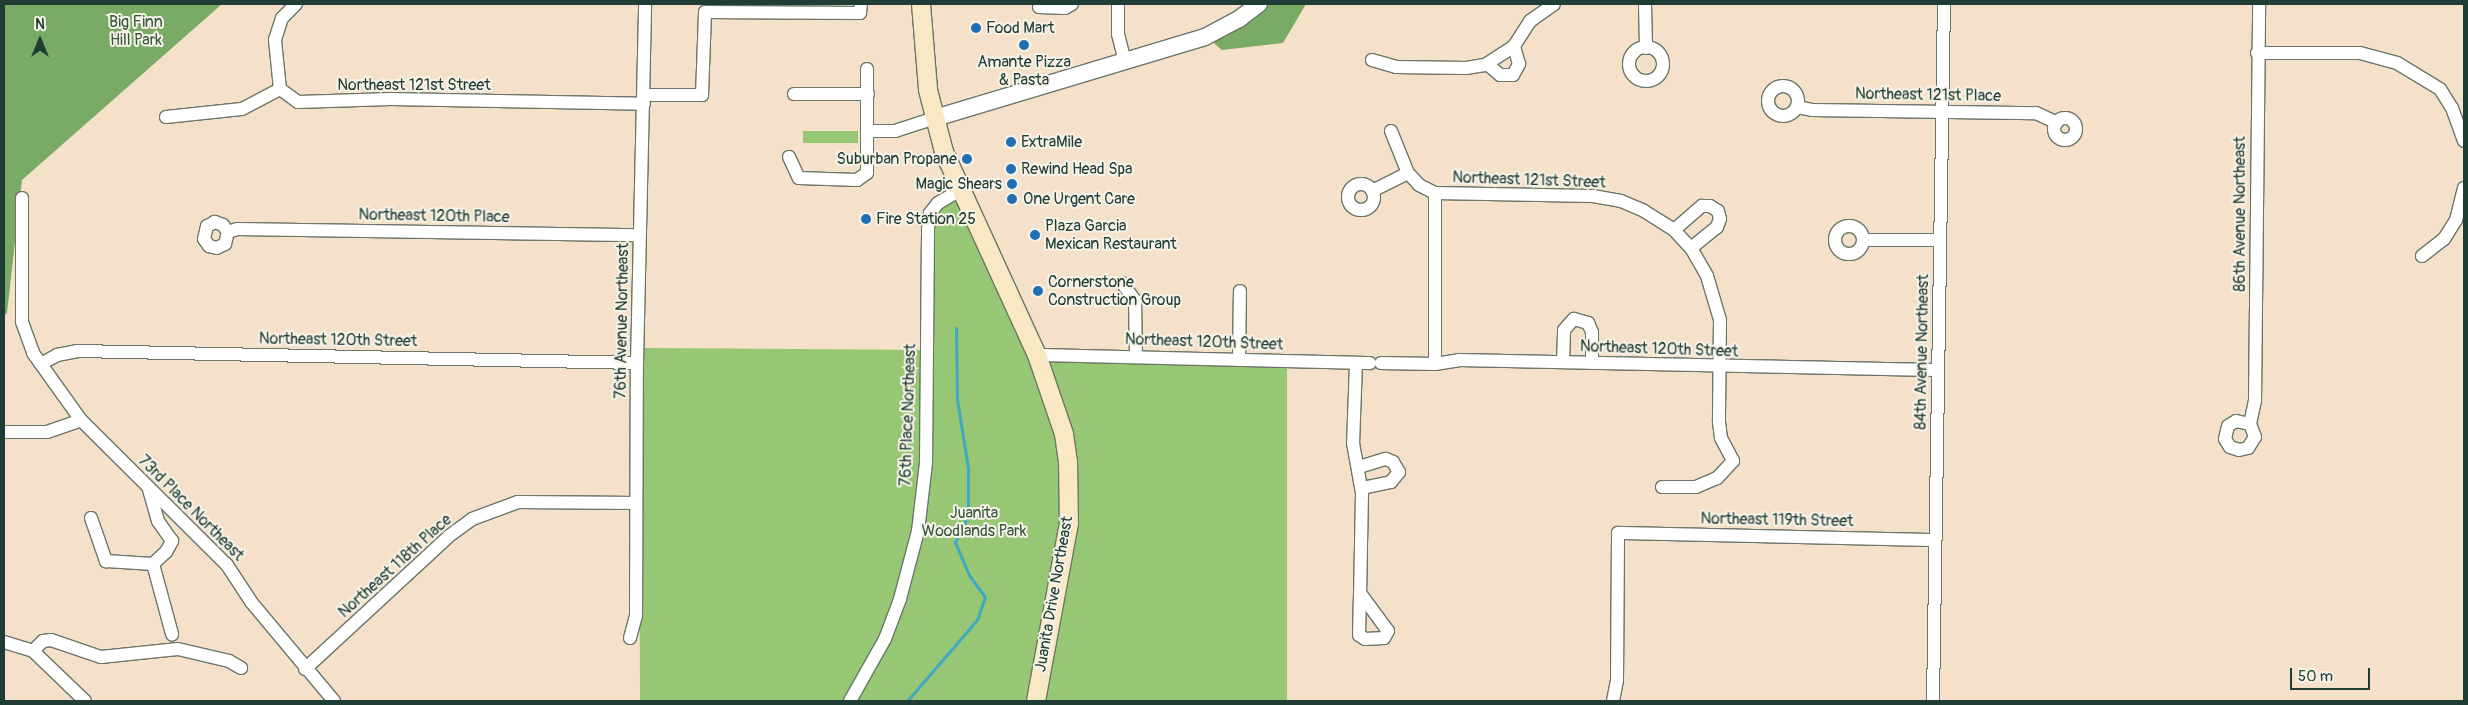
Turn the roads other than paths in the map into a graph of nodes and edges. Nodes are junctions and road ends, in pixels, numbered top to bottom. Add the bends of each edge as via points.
1 (296, 4) edge
2 (645, 4) edge
3 (861, 4) edge
4 (921, 4) edge
5 (1072, 4) edge
6 (1118, 4) edge
7 (1259, 4) edge
8 (1554, 4) edge
9 (1645, 4) edge
10 (1944, 4) edge
11 (2259, 4) edge
12 (1039, 7) dead end
13 (1514, 46) junction
14 (1646, 48) dead end
15 (2257, 53) junction
16 (1372, 60) dead end
17 (1125, 62) junction
18 (1487, 64) junction
19 (867, 69) dead end
20 (280, 89) junction
21 (794, 94) dead end
22 (868, 94) junction
23 (644, 99) junction
24 (1797, 107) dead end
25 (1943, 111) junction
26 (166, 117) dead end
27 (935, 118) junction
28 (2057, 122) dead end
29 (869, 132) junction
30 (1391, 132) dead end
31 (2464, 141) edge
32 (789, 157) dead end
33 (1408, 173) junction
34 (2464, 188) edge
35 (959, 191) junction
36 (1372, 191) dead end
37 (1434, 193) junction
38 (22, 198) dead end
39 (228, 232) dead end
40 (639, 235) junction
41 (1682, 239) junction
42 (1863, 240) dead end
43 (1940, 240) junction
44 (2422, 256) dead end
45 (1122, 283) dead end
46 (1240, 291) dead end
47 (1037, 355) junction
48 (1136, 356) junction
49 (1239, 360) junction
50 (1563, 362) junction
51 (637, 363) junction
52 (1356, 363) junction
53 (1592, 363) junction
54 (41, 364) junction
55 (1435, 364) junction
56 (1720, 367) junction
57 (1937, 370) junction
58 (81, 420) junction
59 (2250, 424) dead end
60 (4, 432) edge
61 (1359, 466) junction
62 (1662, 487) dead end
63 (1362, 488) junction
64 (149, 489) junction
65 (636, 503) junction
66 (91, 518) dead end
67 (1935, 540) junction
68 (153, 564) junction
69 (1360, 593) dead end
70 (172, 634) dead end
71 (630, 638) dead end
72 (4, 642) edge
73 (33, 651) junction
74 (241, 668) dead end
75 (305, 669) junction
76 (85, 701) edge
77 (334, 701) edge
78 (850, 701) edge
79 (1036, 701) edge
80 (1613, 701) edge
81 (1933, 701) edge

1 - 20 street via 282,18 276,34 275,55
2 - 23 street, 76th Avenue Northeast
3 - 23 street, Northeast 121st Street via 860,13 705,12 702,95
4 - 27 main road, Juanita Drive Northeast via 925,63
5 - 12 street via 1065,8
6 - 17 street via 1118,34
7 - 17 street via 1239,19 1204,37
8 - 13 street via 1530,22
9 - 14 street
10 - 25 street, 84th Avenue Northeast
11 - 15 street, 86th Avenue Northeast
13 - 18 street
13 - 18 street via 1519,64 1512,74 1500,74
15 - 31 street via 2360,53 2397,63 2440,89 2452,108
15 - 59 street, 86th Avenue Northeast via 2255,401
16 - 18 street via 1396,67 1466,68
17 - 27 street
19 - 22 street
20 - 23 street, Northeast 121st Street via 298,102 308,103 391,99
20 - 26 street via 242,109
21 - 22 street
22 - 29 street
23 - 40 street, 76th Avenue Northeast
24 - 25 street, Northeast 121st Place via 1812,110
25 - 28 street, Northeast 121st Place via 2036,113
25 - 43 street, 84th Avenue Northeast
27 - 29 street via 895,131
27 - 35 main road, Juanita Drive Northeast
29 - 32 street via 867,172 857,180 799,178
30 - 33 street
33 - 36 street
33 - 37 street via 1419,185
34 - 44 street via 2456,220 2444,239
35 - 47 main road, Juanita Drive Northeast
35 - 78 street, 76th Place Northeast via 938,203 930,213 928,229 926,463 918,531 900,599 884,639
37 - 41 street, Northeast 121st Street via 1593,196 1621,201 1644,210
37 - 55 street
38 - 54 street, 73rd Place Northeast via 22,322 33,353
39 - 40 street, Northeast 120th Place
40 - 51 street, 76th Avenue Northeast
41 - 41 street via 1702,206 1718,210 1720,219 1717,227
41 - 56 street via 1716,296 1720,320
42 - 43 street
43 - 57 street, 84th Avenue Northeast
45 - 48 street via 1135,300
46 - 49 street
47 - 48 street, Northeast 120th Street
47 - 79 main road, Juanita Drive Northeast via 1064,434 1070,493 1069,523
48 - 49 street, Northeast 120th Street
49 - 52 street, Northeast 120th Street
50 - 53 street, Northeast 120th Street
50 - 53 street via 1564,330 1574,318 1588,323 1592,332
50 - 55 street, Northeast 120th Street via 1459,360
51 - 54 street, Northeast 120th Street via 78,351 58,355
51 - 65 street, 76th Avenue Northeast
52 - 55 street, Northeast 120th Street
52 - 61 street via 1353,443
53 - 56 street, Northeast 120th Street
54 - 58 street, 73rd Place Northeast
56 - 57 street, Northeast 120th Street
56 - 62 street via 1721,438 1733,461 1717,478 1696,487
57 - 67 street, 84th Avenue Northeast
58 - 60 street via 47,432
58 - 64 street, 73rd Place Northeast
61 - 63 street
61 - 63 street via 1390,460 1398,472 1391,482
63 - 69 street
64 - 68 street via 156,516 172,541
64 - 75 street, 73rd Place Northeast via 227,564
65 - 71 street, 76th Avenue Northeast via 636,616
65 - 75 street, Northeast 118th Place via 518,502 472,519 449,536
66 - 68 street via 106,562
67 - 80 street, Northeast 119th Street via 1618,533 1617,682
67 - 81 street, 84th Avenue Northeast
68 - 70 street
72 - 73 street
73 - 74 street via 43,641 52,640 101,657 178,649
73 - 76 street
75 - 77 street, 73rd Place Northeast

